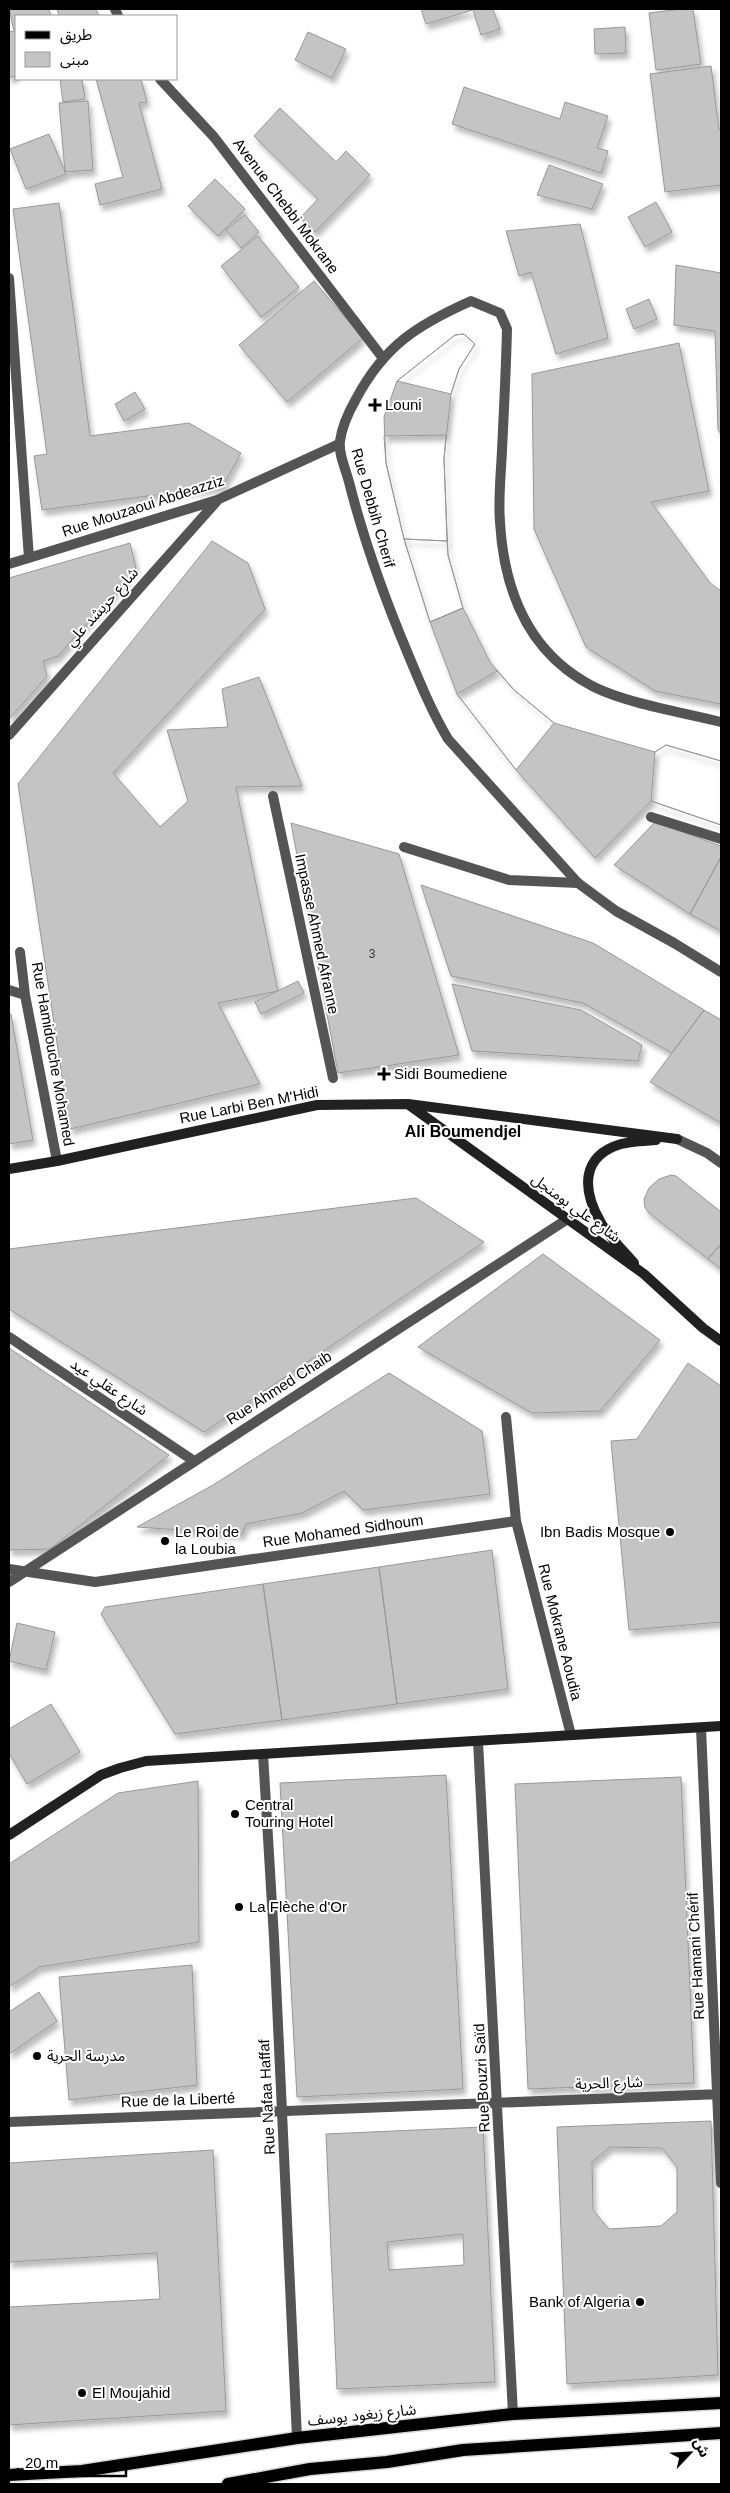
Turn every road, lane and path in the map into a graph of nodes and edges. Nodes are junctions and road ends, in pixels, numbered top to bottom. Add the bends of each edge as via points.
1 (161, 80) edge
2 (9, 278) edge
3 (382, 357) junction
4 (339, 444) junction
5 (218, 500) junction
6 (29, 558) junction
7 (9, 564) edge
8 (721, 722) edge
9 (9, 735) edge
10 (272, 796) dead end
11 (651, 817) dead end
12 (721, 839) edge
13 (404, 847) dead end
14 (578, 883) junction
15 (20, 952) dead end
16 (721, 972) edge
17 (9, 990) edge
18 (25, 994) junction
19 (333, 1078) dead end
20 (408, 1104) junction
21 (677, 1139) junction
22 (57, 1161) junction
23 (721, 1163) edge
24 (9, 1169) edge
25 (566, 1220) junction
26 (644, 1274) junction
27 (9, 1337) edge
28 (721, 1341) edge
29 (506, 1417) dead end
30 (194, 1461) junction
31 (516, 1521) junction
32 (9, 1569) edge
33 (26, 1571) junction
34 (9, 1582) edge
35 (721, 1726) edge
36 (701, 1728) junction
37 (571, 1735) junction
38 (478, 1741) junction
39 (263, 1754) junction
40 (9, 1835) edge
41 (719, 2094) edge
42 (499, 2102) junction
43 (282, 2111) junction
44 (9, 2122) edge
45 (721, 2183) edge
46 (721, 2404) edge
47 (513, 2414) junction
48 (721, 2433) edge
49 (296, 2438) junction
50 (9, 2475) edge
51 (228, 2484) edge

1 - 3 street, Avenue Chebbi Mokrane via 214,137
2 - 6 street
3 - 4 street, Rue Debbih Cherif via 368,375 344,421
3 - 8 street, Rue Debbih Cherif via 418,328 471,301 500,313 507,329 499,521 506,573 514,599 534,637 562,668 594,687
4 - 5 street, Rue Mouzaoui Abdeazziz
4 - 14 street, Rue Debbih Cherif via 381,590 435,717 448,739
5 - 6 street, Rue Mouzaoui Abdeazziz
5 - 9 street, شارع حريشد علي
6 - 7 street, Rue Mouzaoui Abdeazziz
10 - 19 street, Impasse Ahmed Afranne
11 - 12 street
13 - 14 street via 509,880
14 - 16 street, Rue Debbih Cherif via 616,911
15 - 18 street, Rue Hamidouche Mohamed
17 - 18 street
18 - 22 street, Rue Hamidouche Mohamed
20 - 21 main road, Rue Larbi Ben M'Hidi
20 - 22 main road, Rue Larbi Ben M'Hidi via 316,1104
20 - 25 main road, شارع علي بومنجل
21 - 23 street via 708,1153
21 - 26 main road via 624,1143 612,1147 594,1160 587,1181 600,1222
22 - 24 main road, Rue Larbi Ben M'Hidi
25 - 26 main road, شارع علي بومنجل
25 - 30 street, Rue Ahmed Chaib
26 - 28 main road, شارع علي بومنجل
27 - 30 street, شارع عقلي عيد
29 - 31 street, Rue Mokrane Aoudia
30 - 33 street, Rue Ahmed Chaib
31 - 33 street, Rue Mohamed Sidhoum via 95,1582
31 - 37 street, Rue Mokrane Aoudia
32 - 33 street, Rue Mohamed Sidhoum
33 - 34 street, Rue Ahmed Chaib
35 - 36 main road
36 - 37 main road
36 - 41 street, Rue Hamani Chérif
37 - 38 main road
38 - 39 main road
38 - 42 street, Rue Bouzri Saïd
39 - 40 main road via 146,1762 120,1768 101,1775
39 - 43 street, Rue Nafaa Haffaf
41 - 42 street, شارع الحرية
41 - 45 street, Rue Hamani Chérif
42 - 43 street, Rue de la Liberté
42 - 47 street, Rue Bouzri Saïd
43 - 44 street, Rue de la Liberté
43 - 49 street, Rue Nafaa Haffaf
46 - 47 main road, شارع زيغود يوسف
47 - 49 main road, شارع زيغود يوسف
48 - 51 main road via 463,2450 387,2462 310,2469
49 - 50 main road, شارع زيغود يوسف via 82,2471

